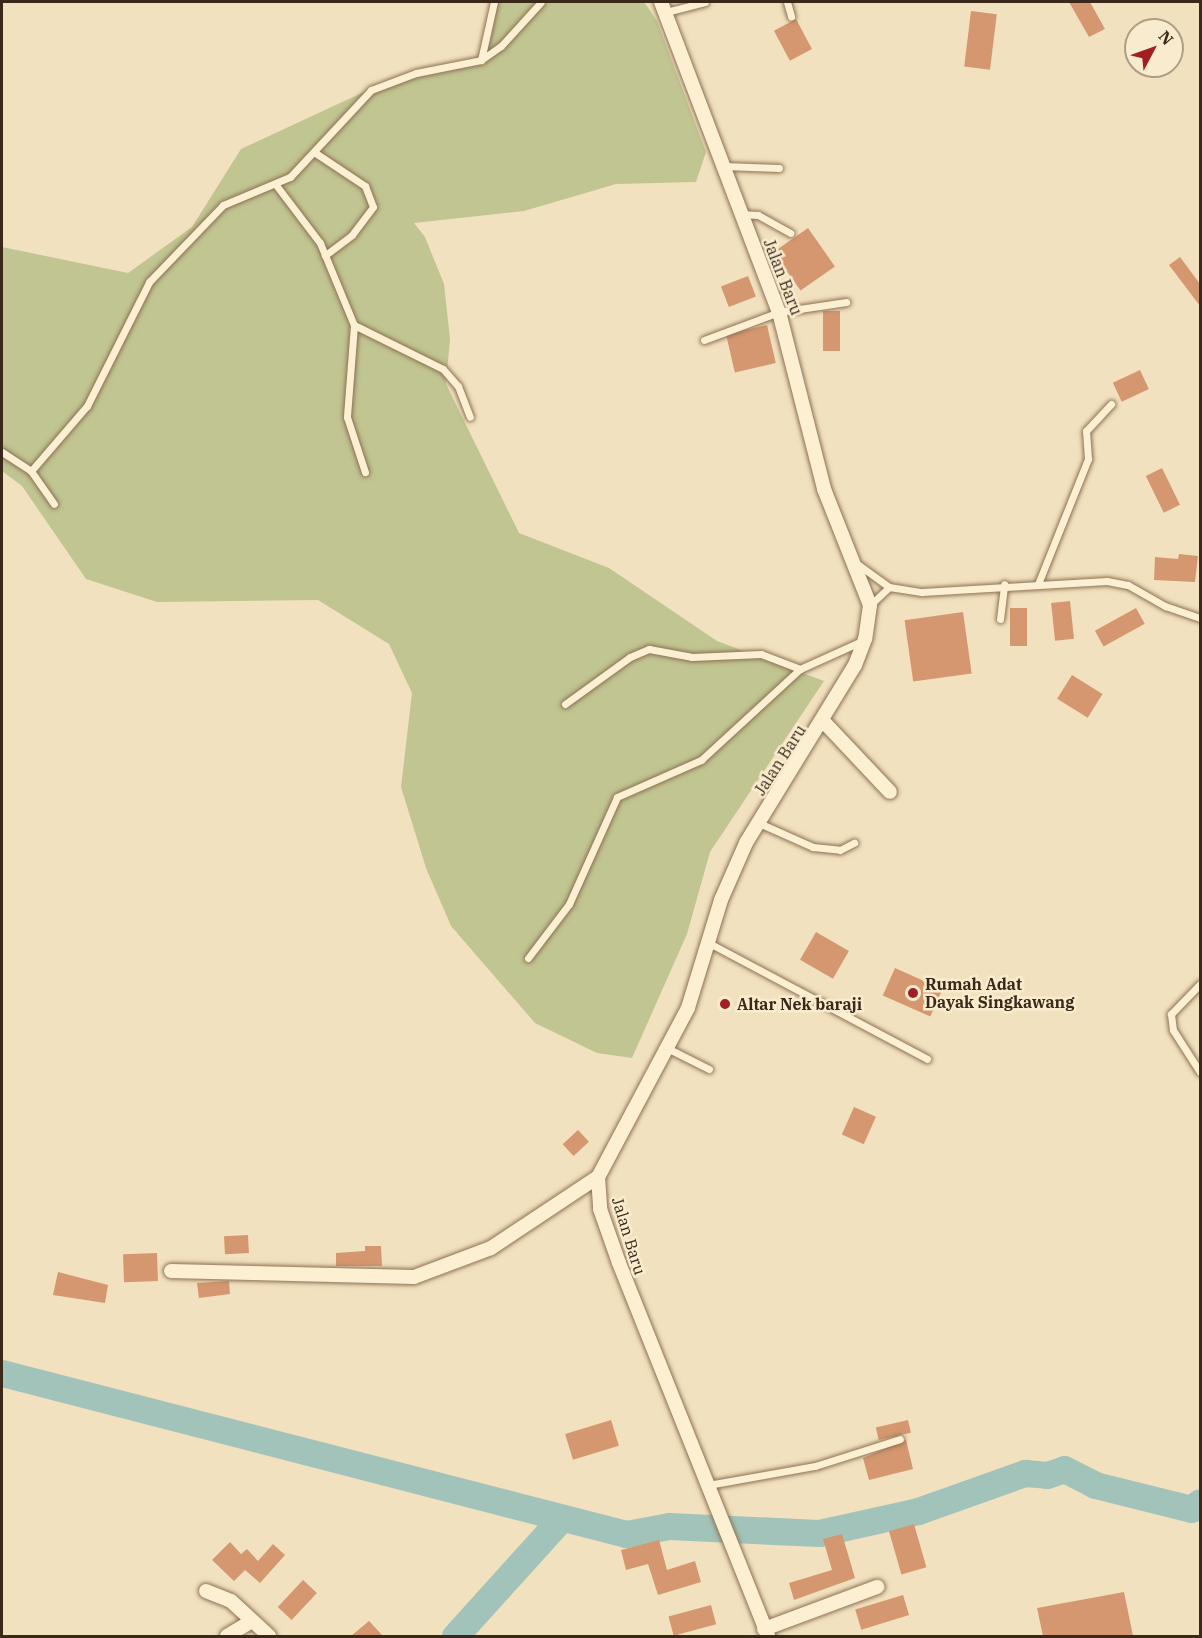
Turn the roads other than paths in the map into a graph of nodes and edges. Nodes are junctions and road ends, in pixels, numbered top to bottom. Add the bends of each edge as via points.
1 (494, 2) edge
2 (541, 2) edge
3 (705, 2) edge
4 (787, 2) edge
5 (663, 7) edge
6 (791, 16) dead end
7 (481, 60) junction
8 (317, 154) junction
9 (723, 166) junction
10 (778, 168) dead end
11 (276, 185) junction
12 (741, 214) junction
13 (790, 232) dead end
14 (325, 255) junction
15 (846, 302) dead end
16 (779, 312) junction
17 (354, 325) junction
18 (704, 340) dead end
19 (1111, 404) dead end
20 (470, 417) dead end
21 (2, 452) edge
22 (31, 471) junction
23 (365, 472) dead end
24 (54, 504) dead end
25 (856, 563) junction
26 (1004, 584) junction
27 (1038, 584) junction
28 (889, 587) junction
29 (870, 605) junction
30 (1200, 618) edge
31 (1000, 619) dead end
32 (865, 639) junction
33 (800, 669) junction
34 (565, 704) dead end
35 (824, 722) junction
36 (890, 792) dead end
37 (759, 823) junction
38 (854, 843) dead end
39 (709, 943) junction
40 (528, 958) dead end
41 (1200, 984) edge
42 (667, 1048) junction
43 (927, 1059) dead end
44 (709, 1069) dead end
45 (1200, 1072) edge
46 (598, 1177) junction
47 (171, 1271) dead end
48 (900, 1439) dead end
49 (706, 1486) junction
50 (877, 1587) dead end
51 (206, 1591) dead end
52 (252, 1621) junction
53 (766, 1633) edge
54 (228, 1636) edge
55 (269, 1636) edge

1 - 7 lane
2 - 7 lane via 501,46
3 - 5 lane
4 - 6 lane
5 - 9 street, Jalan Baru
7 - 8 lane via 474,65 416,73 371,90 353,105
8 - 11 lane
8 - 14 lane via 365,186 373,207 352,235
9 - 10 lane
9 - 12 street, Jalan Baru
11 - 14 lane
11 - 22 lane via 234,197 158,271 139,298 87,406
12 - 13 lane via 764,218
12 - 16 street, Jalan Baru
14 - 17 lane
15 - 16 lane
16 - 18 lane
16 - 25 street, Jalan Baru via 824,489
17 - 20 lane via 443,369 458,386
17 - 23 lane via 347,417
19 - 27 lane via 1086,431 1088,459
21 - 22 lane
22 - 24 lane
25 - 28 lane
25 - 29 street, Jalan Baru
26 - 27 lane
26 - 28 lane via 922,592
26 - 31 lane
27 - 30 lane via 1118,582
28 - 29 lane
29 - 32 street, Jalan Baru
32 - 33 lane
32 - 35 street, Jalan Baru
33 - 34 lane via 761,654 692,657 649,649 630,657
33 - 40 lane via 701,760 617,797 569,904
35 - 36 street
35 - 37 street, Jalan Baru
37 - 38 lane via 813,847 840,850
37 - 39 street, Jalan Baru via 730,877
39 - 42 street, Jalan Baru via 688,1008
39 - 43 lane
41 - 45 lane via 1171,1014 1173,1030
42 - 44 lane
42 - 46 street, Jalan Baru
46 - 47 street via 491,1248 414,1277
46 - 49 street, Jalan Baru via 604,1222
48 - 49 lane via 815,1466
49 - 53 street, Jalan Baru
50 - 53 street
51 - 52 street via 231,1601
52 - 54 street
52 - 55 street

